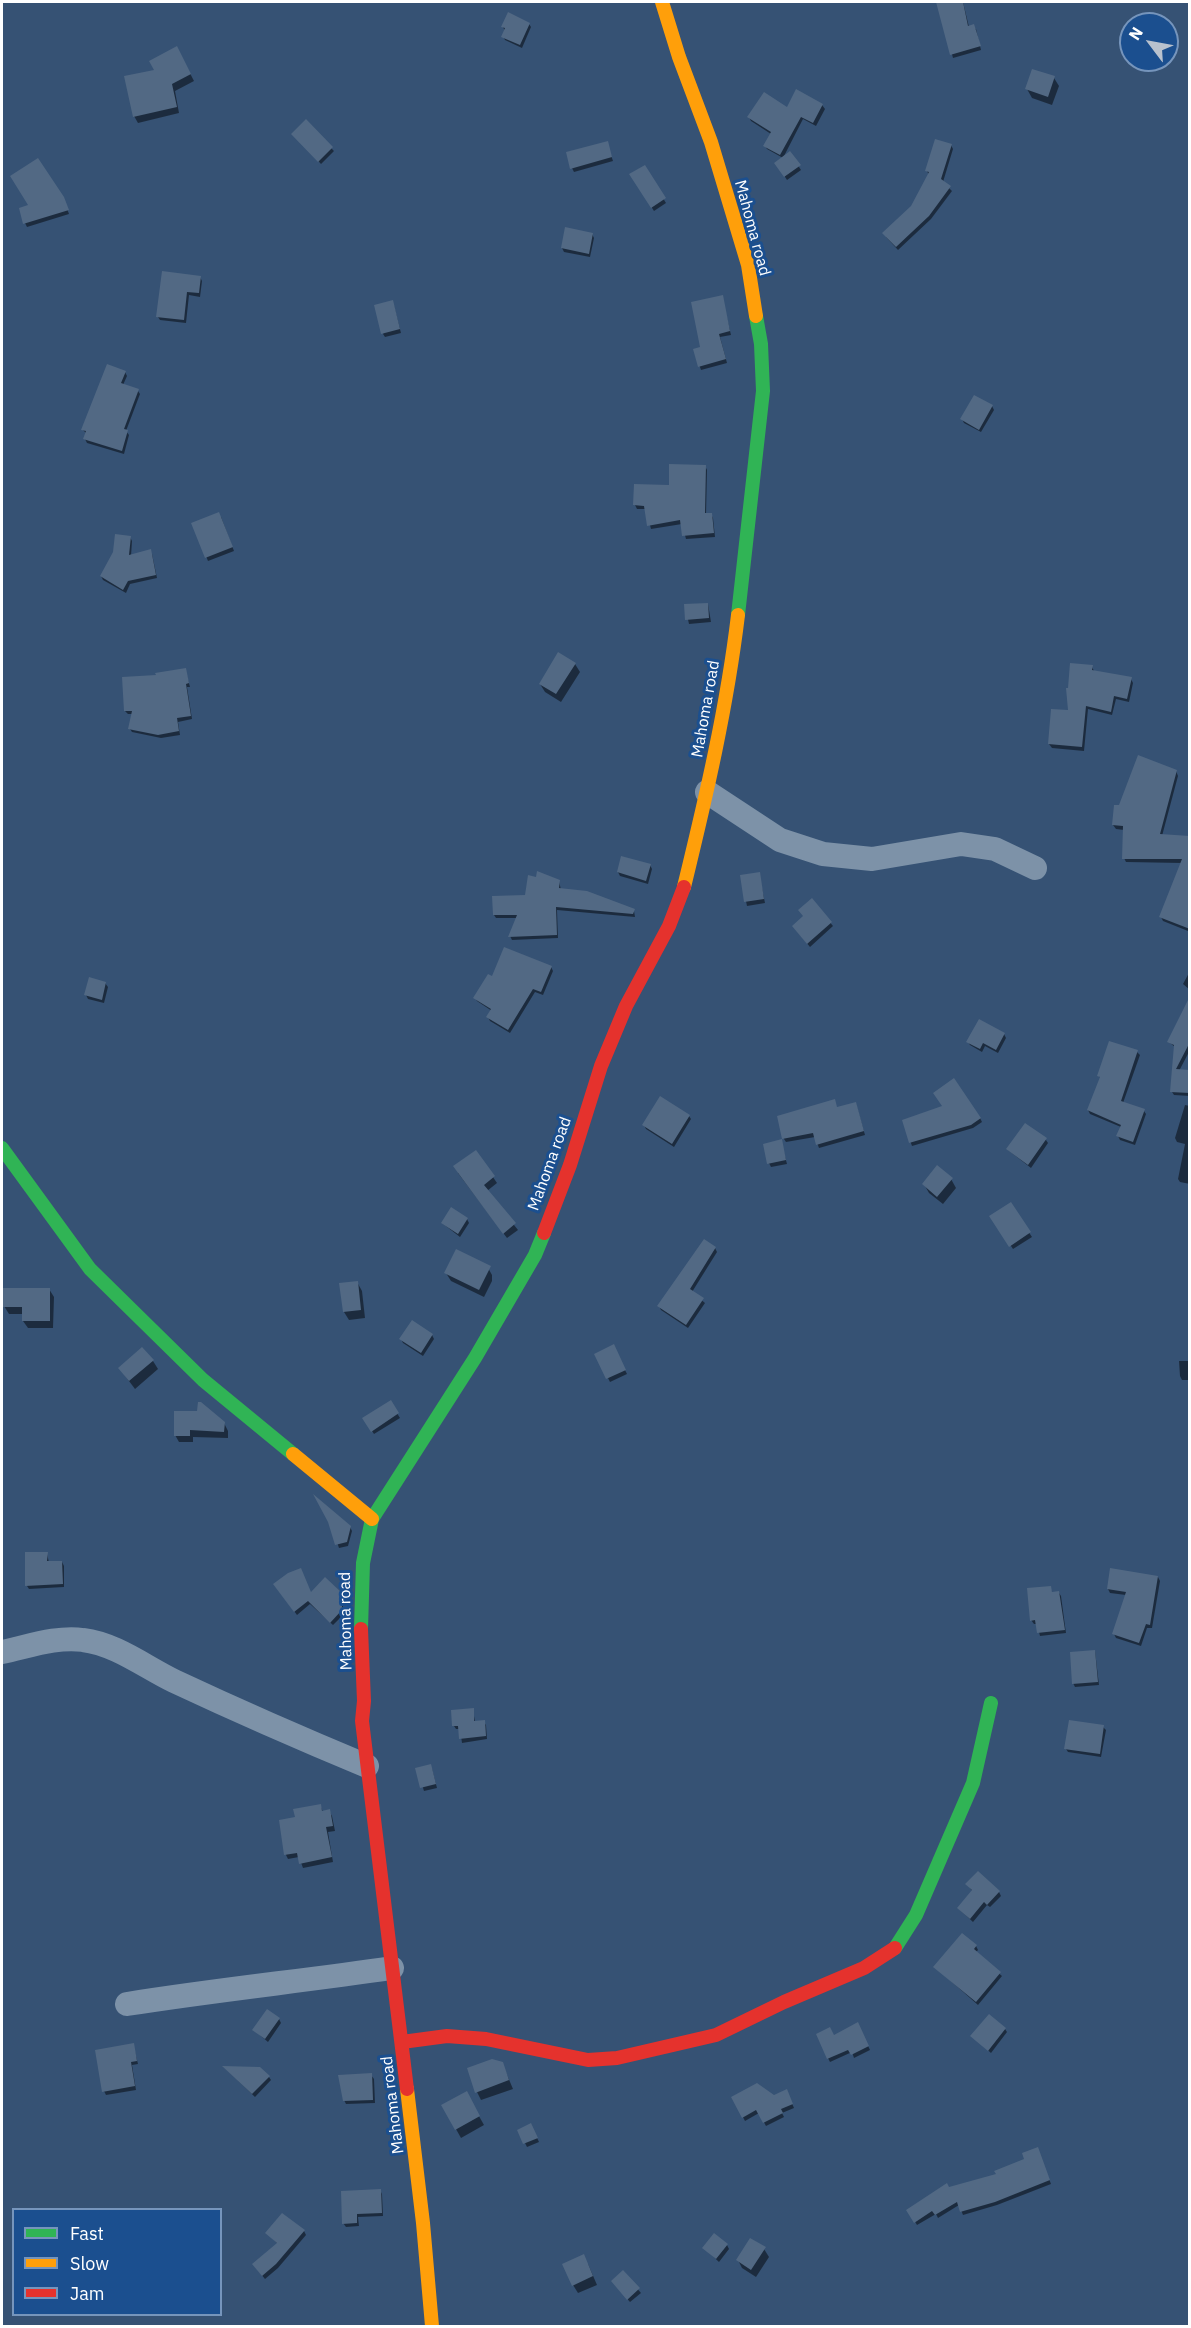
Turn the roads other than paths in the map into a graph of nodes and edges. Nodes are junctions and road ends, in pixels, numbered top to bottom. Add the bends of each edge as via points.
1 (663, 2) edge
2 (707, 792) junction
3 (1035, 868) dead end
4 (2, 1148) edge
5 (372, 1518) junction
6 (2, 1652) edge
7 (990, 1703) dead end
8 (367, 1766) junction
9 (392, 1968) junction
10 (126, 2004) dead end
11 (402, 2042) junction
12 (432, 2326) edge

1 - 2 street, Mahoma road via 748,265 761,344 763,391 732,664
2 - 3 street via 780,840 824,854 872,859 961,844 995,849
2 - 5 street, Mahoma road via 682,895 605,1056 570,1165 535,1255 475,1359
4 - 5 street via 90,1269 203,1380
5 - 8 street, Mahoma road via 361,1564 362,1721
6 - 8 street via 82,1639 108,1646 237,1711
7 - 11 street via 973,1783 916,1914 895,1949 864,1968 716,2035 617,2058 588,2060 486,2039 447,2036
8 - 9 street, Mahoma road
9 - 10 street
9 - 11 street, Mahoma road
11 - 12 street, Mahoma road

